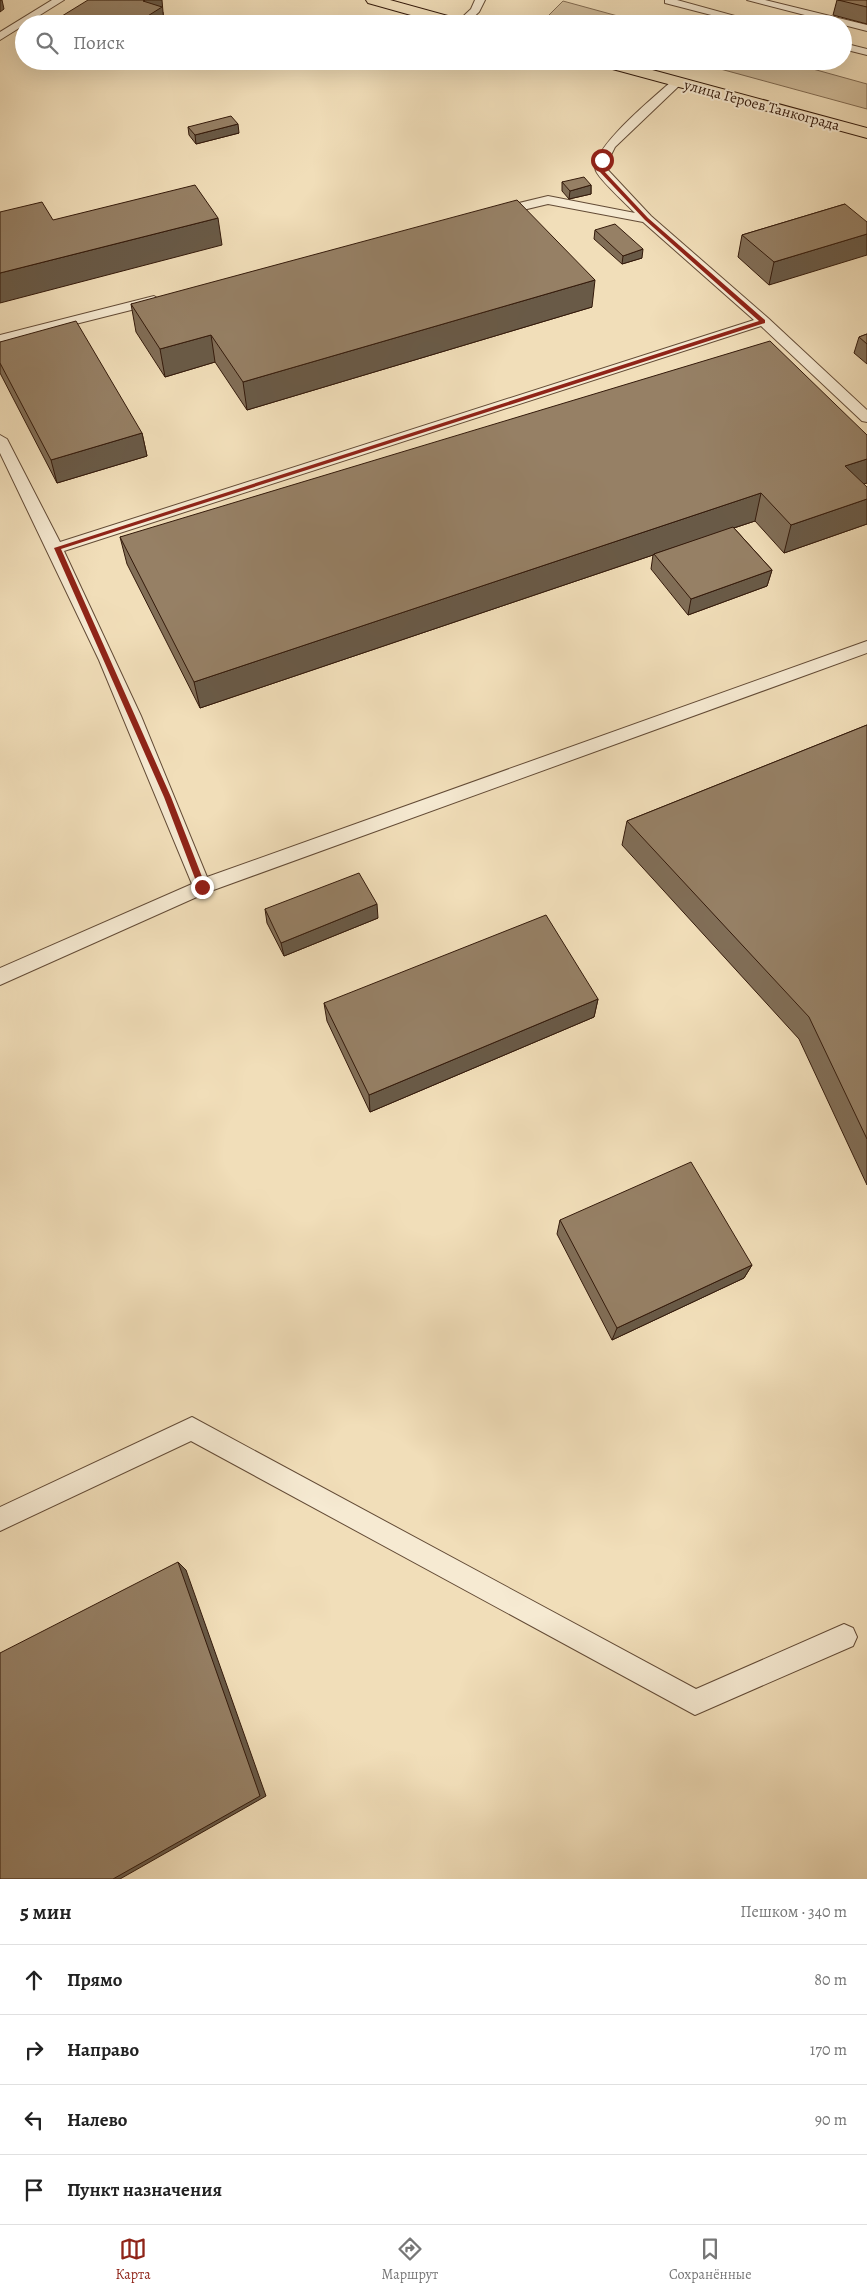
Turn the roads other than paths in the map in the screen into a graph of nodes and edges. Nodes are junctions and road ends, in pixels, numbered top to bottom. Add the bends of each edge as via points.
1 (59, 0) edge
2 (373, 0) edge
3 (480, 0) edge
4 (752, 0) edge
5 (669, 1) edge
6 (35, 15) edge
7 (428, 15) edge
8 (471, 15) edge
9 (723, 15) edge
10 (814, 15) edge
11 (852, 24) edge
12 (15, 28) edge
13 (867, 28) edge
14 (0, 37) edge
15 (852, 48) edge
16 (867, 52) edge
17 (633, 70) edge
18 (677, 82) junction
19 (867, 133) edge
20 (490, 214) edge
21 (647, 219) junction
22 (163, 297) edge
23 (763, 321) junction
24 (0, 339) edge
25 (867, 418) edge
26 (0, 439) edge
27 (57, 548) junction
28 (867, 647) edge
29 (202, 887) junction
30 (0, 977) edge
31 (0, 1519) edge
32 (844, 1637) dead end

1 - 6 lane
2 - 7 main road
3 - 8 lane
4 - 10 lane
5 - 9 lane
11 - 13 lane
12 - 14 lane
15 - 16 lane
17 - 18 main road, улица Героев Танкограда
18 - 19 main road, улица Героев Танкограда
18 - 21 lane via 610,145 602,160 601,170
20 - 21 lane via 548,200
21 - 23 lane
22 - 24 lane
23 - 25 lane
23 - 27 lane
26 - 27 lane
27 - 29 lane via 160,779
28 - 29 lane
29 - 30 lane
31 - 32 lane via 192,1429 695,1702

